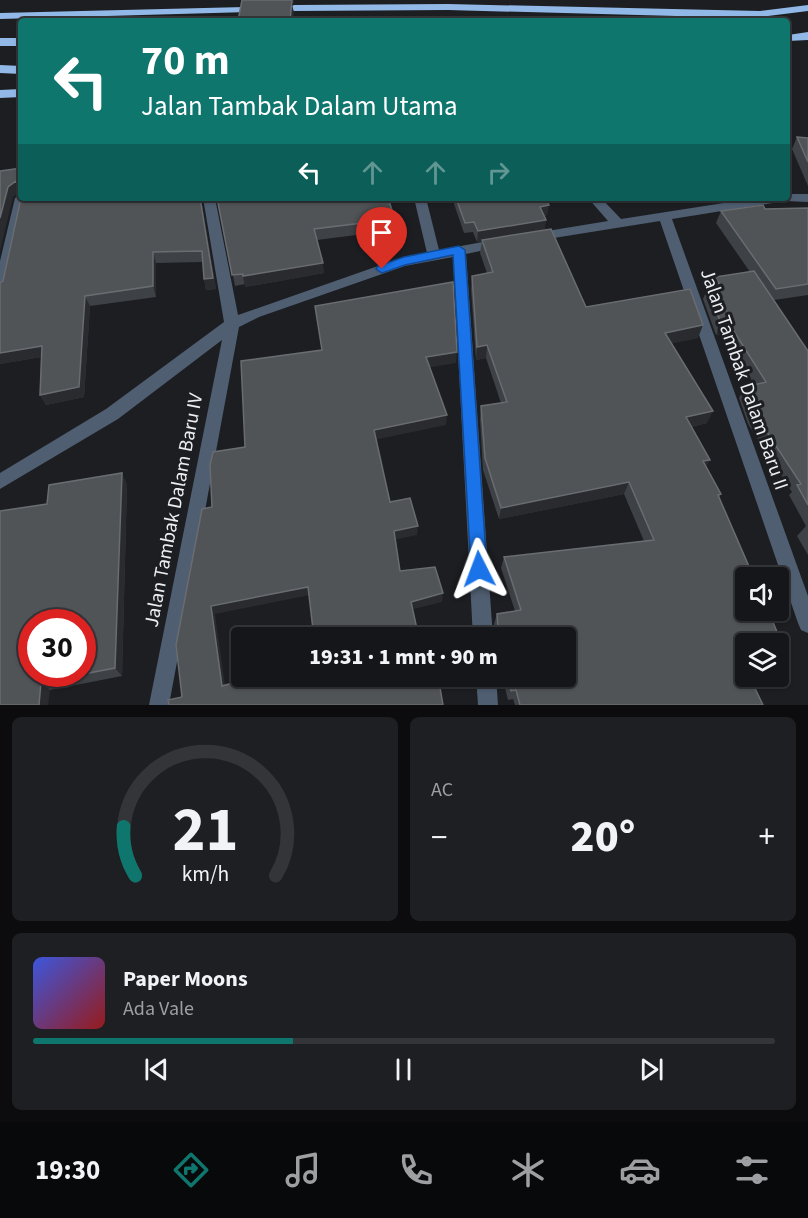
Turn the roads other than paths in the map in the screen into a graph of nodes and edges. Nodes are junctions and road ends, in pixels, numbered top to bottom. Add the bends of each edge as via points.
1 (294, 8) edge
2 (808, 9) edge
3 (245, 10) edge
4 (762, 14) junction
5 (0, 16) edge
6 (720, 18) edge
7 (808, 36) edge
8 (790, 38) edge
9 (0, 42) edge
10 (18, 42) edge
11 (0, 69) edge
12 (18, 70) edge
13 (0, 93) edge
14 (18, 93) edge
15 (790, 198) edge
16 (808, 198) edge
17 (20, 201) edge
18 (210, 201) edge
19 (421, 201) edge
20 (597, 201) edge
21 (764, 201) edge
22 (665, 217) junction
23 (618, 224) junction
24 (459, 250) junction
25 (434, 256) junction
26 (0, 291) edge
27 (232, 324) junction
28 (0, 482) edge
29 (808, 623) edge
30 (482, 627) edge
31 (487, 687) edge
32 (159, 705) edge
33 (488, 705) edge

1 - 4 highway
2 - 4 highway
3 - 5 highway
4 - 6 highway
7 - 8 highway
9 - 10 highway
11 - 12 highway
13 - 14 highway
15 - 16 street
17 - 26 street
18 - 27 street
19 - 25 street
20 - 23 street
21 - 22 street
22 - 23 street
22 - 29 street, Jalan Tambak Dalam Baru II
23 - 24 street
24 - 25 street
24 - 30 street
25 - 27 street via 404,262
27 - 28 street via 112,414
27 - 32 street, Jalan Tambak Dalam Baru IV
31 - 33 street

